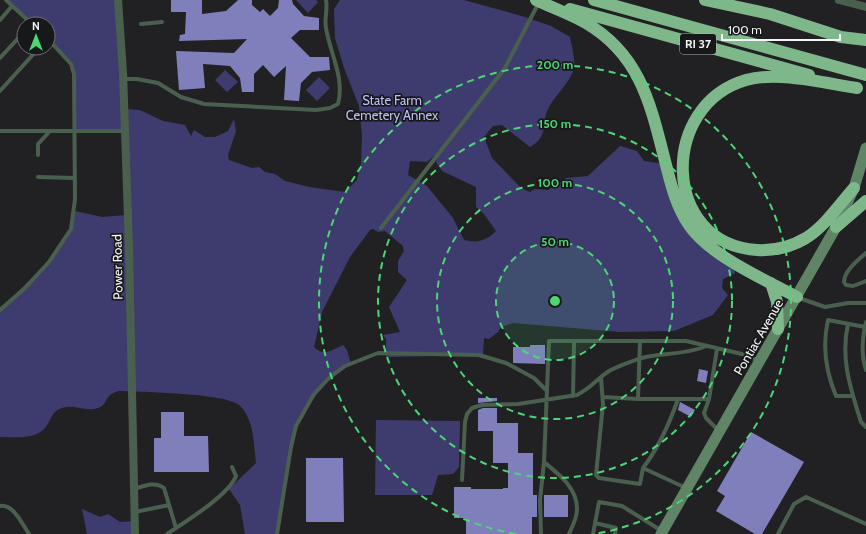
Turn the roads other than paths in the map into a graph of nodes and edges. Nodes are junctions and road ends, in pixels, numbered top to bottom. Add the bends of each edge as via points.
1 (6, 0) edge
2 (118, 0) edge
3 (326, 0) edge
4 (594, 0) edge
5 (705, 0) edge
6 (839, 0) edge
7 (537, 3) edge
8 (12, 6) junction
9 (866, 7) edge
10 (23, 16) edge
11 (0, 20) edge
12 (162, 22) dead end
13 (141, 24) dead end
14 (866, 40) edge
15 (16, 41) edge
16 (56, 48) edge
17 (32, 56) edge
18 (0, 58) edge
19 (861, 74) edge
20 (123, 79) junction
21 (862, 89) edge
22 (0, 91) edge
23 (0, 131) edge
24 (50, 131) junction
25 (75, 131) junction
26 (125, 131) junction
27 (866, 148) edge
28 (38, 155) dead end
29 (38, 177) dead end
30 (75, 178) junction
31 (854, 188) junction
32 (866, 201) edge
33 (836, 227) junction
34 (381, 228) dead end
35 (866, 253) edge
36 (866, 281) edge
37 (770, 282) junction
38 (797, 298) junction
39 (866, 303) edge
40 (0, 310) edge
41 (848, 324) junction
42 (865, 325) edge
43 (778, 329) junction
44 (640, 342) junction
45 (574, 343) junction
46 (704, 346) junction
47 (717, 349) junction
48 (638, 359) junction
49 (760, 361) junction
50 (866, 370) edge
51 (601, 378) junction
52 (547, 391) junction
53 (573, 396) junction
54 (853, 396) junction
55 (603, 397) junction
56 (638, 399) junction
57 (709, 399) junction
58 (547, 400) junction
59 (678, 400) junction
60 (866, 427) edge
61 (720, 432) junction
62 (544, 462) junction
63 (232, 467) dead end
64 (643, 468) junction
65 (462, 480) dead end
66 (687, 488) junction
67 (134, 489) junction
68 (169, 505) junction
69 (0, 506) edge
70 (134, 512) junction
71 (595, 523) junction
72 (866, 524) edge
73 (176, 528) junction
74 (664, 533) edge
75 (29, 534) edge
76 (135, 534) edge
77 (167, 534) edge
78 (277, 534) edge
79 (541, 534) edge
80 (569, 534) edge
81 (593, 534) edge
82 (615, 534) edge
83 (778, 534) edge

1 - 8 lane
2 - 20 street, Power Road
3 - 20 lane via 326,26 341,93 338,104 330,108 204,104 181,97 158,83
4 - 19 highway, RI 37
5 - 14 highway via 770,14 841,37
6 - 9 street
7 - 21 highway, RI 37
7 - 34 lane via 505,68
7 - 37 highway via 586,23 600,32 623,54 648,96 677,204 689,225 712,248
8 - 10 lane
8 - 11 lane
12 - 13 lane
15 - 18 lane
16 - 25 lane via 71,64 74,74
17 - 22 lane
20 - 26 street, Power Road
21 - 31 highway via 778,78 755,78 739,82 716,97 697,117 688,134 682,161 683,187 698,218 719,237 744,248 780,248 805,238 819,227
23 - 24 lane
24 - 25 lane
24 - 28 lane via 38,144
25 - 26 lane
25 - 30 lane
26 - 67 street, Power Road
27 - 31 main road, Pontiac Avenue
29 - 30 lane
30 - 40 lane via 70,232 49,262
31 - 33 main road, Pontiac Avenue
32 - 33 highway
33 - 38 main road, Pontiac Avenue
35 - 36 lane via 851,268 844,282 853,286
37 - 38 highway
37 - 43 highway via 777,302
38 - 39 lane via 826,307
38 - 43 main road, Pontiac Avenue
41 - 42 lane
41 - 54 lane via 845,358
41 - 54 lane via 828,320 825,349 836,396
42 - 50 lane via 863,350
43 - 49 main road, Pontiac Avenue
44 - 45 lane
44 - 46 lane via 686,341
44 - 48 lane
45 - 52 lane via 549,341
45 - 53 lane
46 - 47 lane
46 - 48 lane via 690,352
47 - 49 lane
47 - 57 lane
48 - 51 lane
48 - 56 lane
49 - 61 main road, Pontiac Avenue
51 - 53 lane via 586,391
51 - 55 lane
52 - 58 lane
52 - 78 lane via 534,378 506,363 479,355 378,354 345,366 330,376 314,394 296,426 290,447
53 - 58 lane
54 - 60 lane via 861,422
55 - 56 lane
55 - 64 lane via 596,475 599,478 640,484
56 - 59 lane
57 - 59 lane
57 - 61 lane via 704,413
58 - 62 lane
58 - 65 lane via 472,408 465,422
59 - 64 lane via 656,452
61 - 66 main road, Pontiac Avenue
62 - 79 lane via 540,500
62 - 80 lane via 568,484 576,501 576,517
63 - 73 lane via 236,476 234,481 211,503
64 - 66 lane
66 - 74 main road, Pontiac Avenue
67 - 68 lane via 160,484 164,488
67 - 70 street, Power Road
68 - 70 lane
68 - 73 lane
69 - 75 lane via 4,505 12,510
70 - 76 street, Power Road
71 - 74 lane via 599,502 622,506
71 - 81 lane
71 - 82 lane via 616,528
72 - 83 lane via 806,497 794,504
73 - 77 lane

